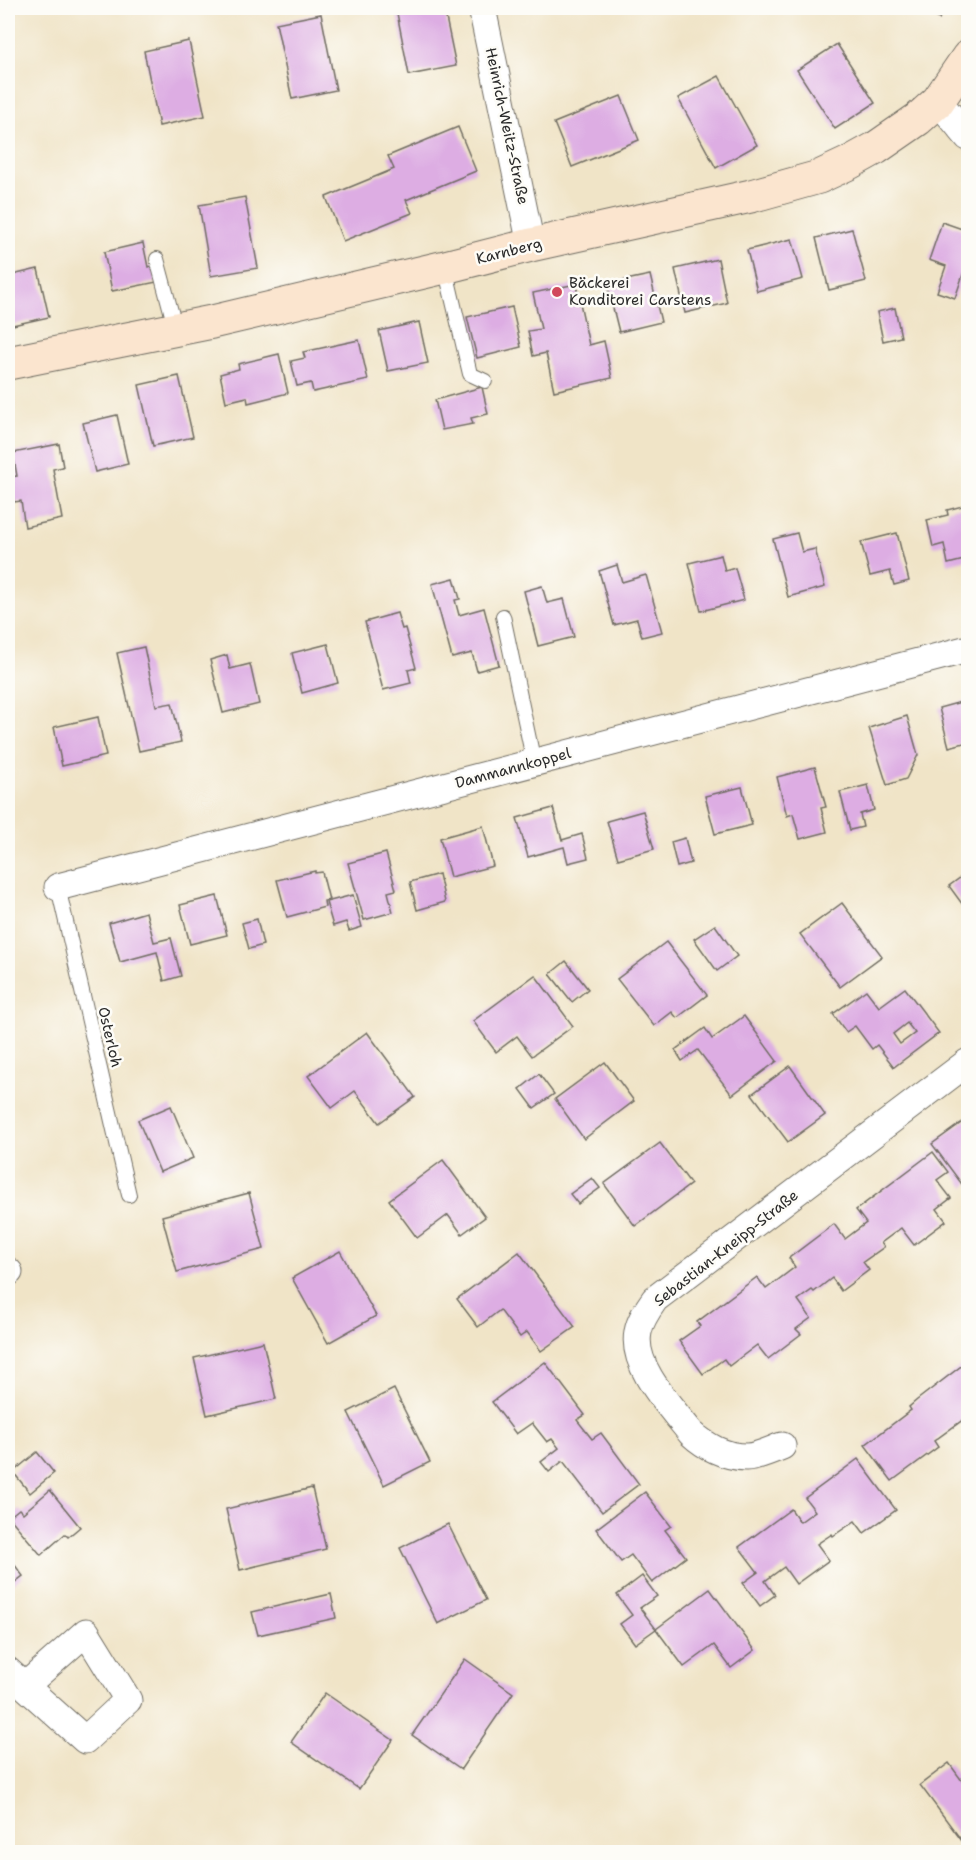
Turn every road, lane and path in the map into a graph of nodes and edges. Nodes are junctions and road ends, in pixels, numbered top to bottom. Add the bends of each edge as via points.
1 (482, 8) edge
2 (969, 57) edge
3 (938, 101) junction
4 (969, 137) edge
5 (531, 245) junction
6 (156, 259) dead end
7 (445, 267) junction
8 (176, 330) junction
9 (8, 363) edge
10 (485, 381) dead end
11 (503, 616) dead end
12 (969, 649) edge
13 (534, 763) junction
14 (58, 887) joint
15 (969, 1062) edge
16 (129, 1195) dead end
17 (782, 1446) dead end

1 - 5 street, Heinrich-Weitz-Straße
2 - 3 street, Karnberg
3 - 4 street
3 - 5 street, Karnberg via 883,143 819,177
5 - 7 street, Karnberg
6 - 8 lane
7 - 8 street, Karnberg
7 - 10 lane via 470,374
8 - 9 street, Karnberg
11 - 13 lane
12 - 13 street, Dammannkoppel
13 - 14 street, Dammannkoppel
14 - 16 lane, Osterloh
15 - 17 street, Sebastian-Kneipp-Straße via 655,1299 644,1315 637,1350 643,1368 690,1433 715,1450 747,1457

